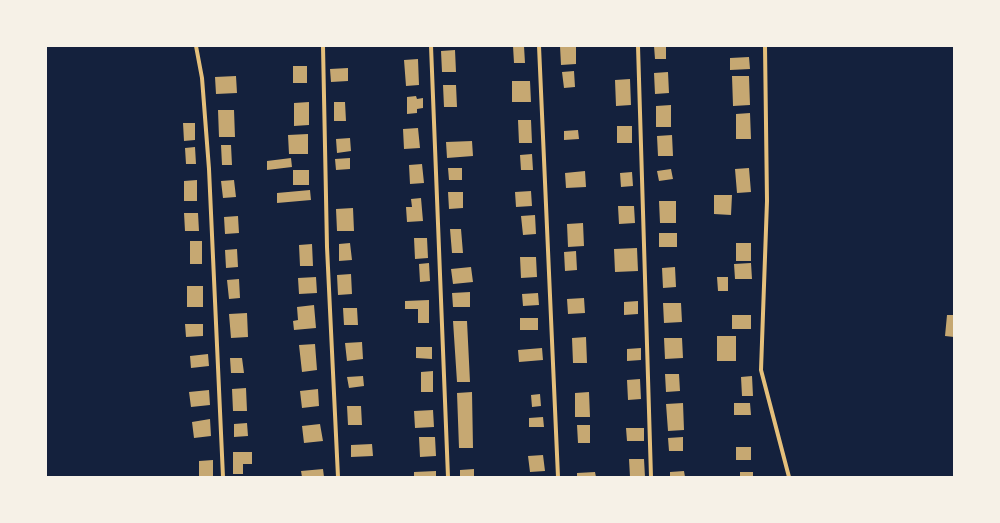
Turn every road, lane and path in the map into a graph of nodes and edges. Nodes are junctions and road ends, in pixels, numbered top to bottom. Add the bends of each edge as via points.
1 (196, 46) edge
2 (323, 46) edge
3 (431, 46) edge
4 (539, 46) edge
5 (638, 46) edge
6 (765, 46) edge
7 (224, 477) edge
8 (338, 477) edge
9 (448, 477) edge
10 (558, 477) edge
11 (651, 477) edge
12 (790, 477) edge

1 - 7 street via 202,78 209,169
2 - 8 street via 327,247
3 - 9 street
4 - 10 street
5 - 11 street
6 - 12 street via 767,201 761,370

